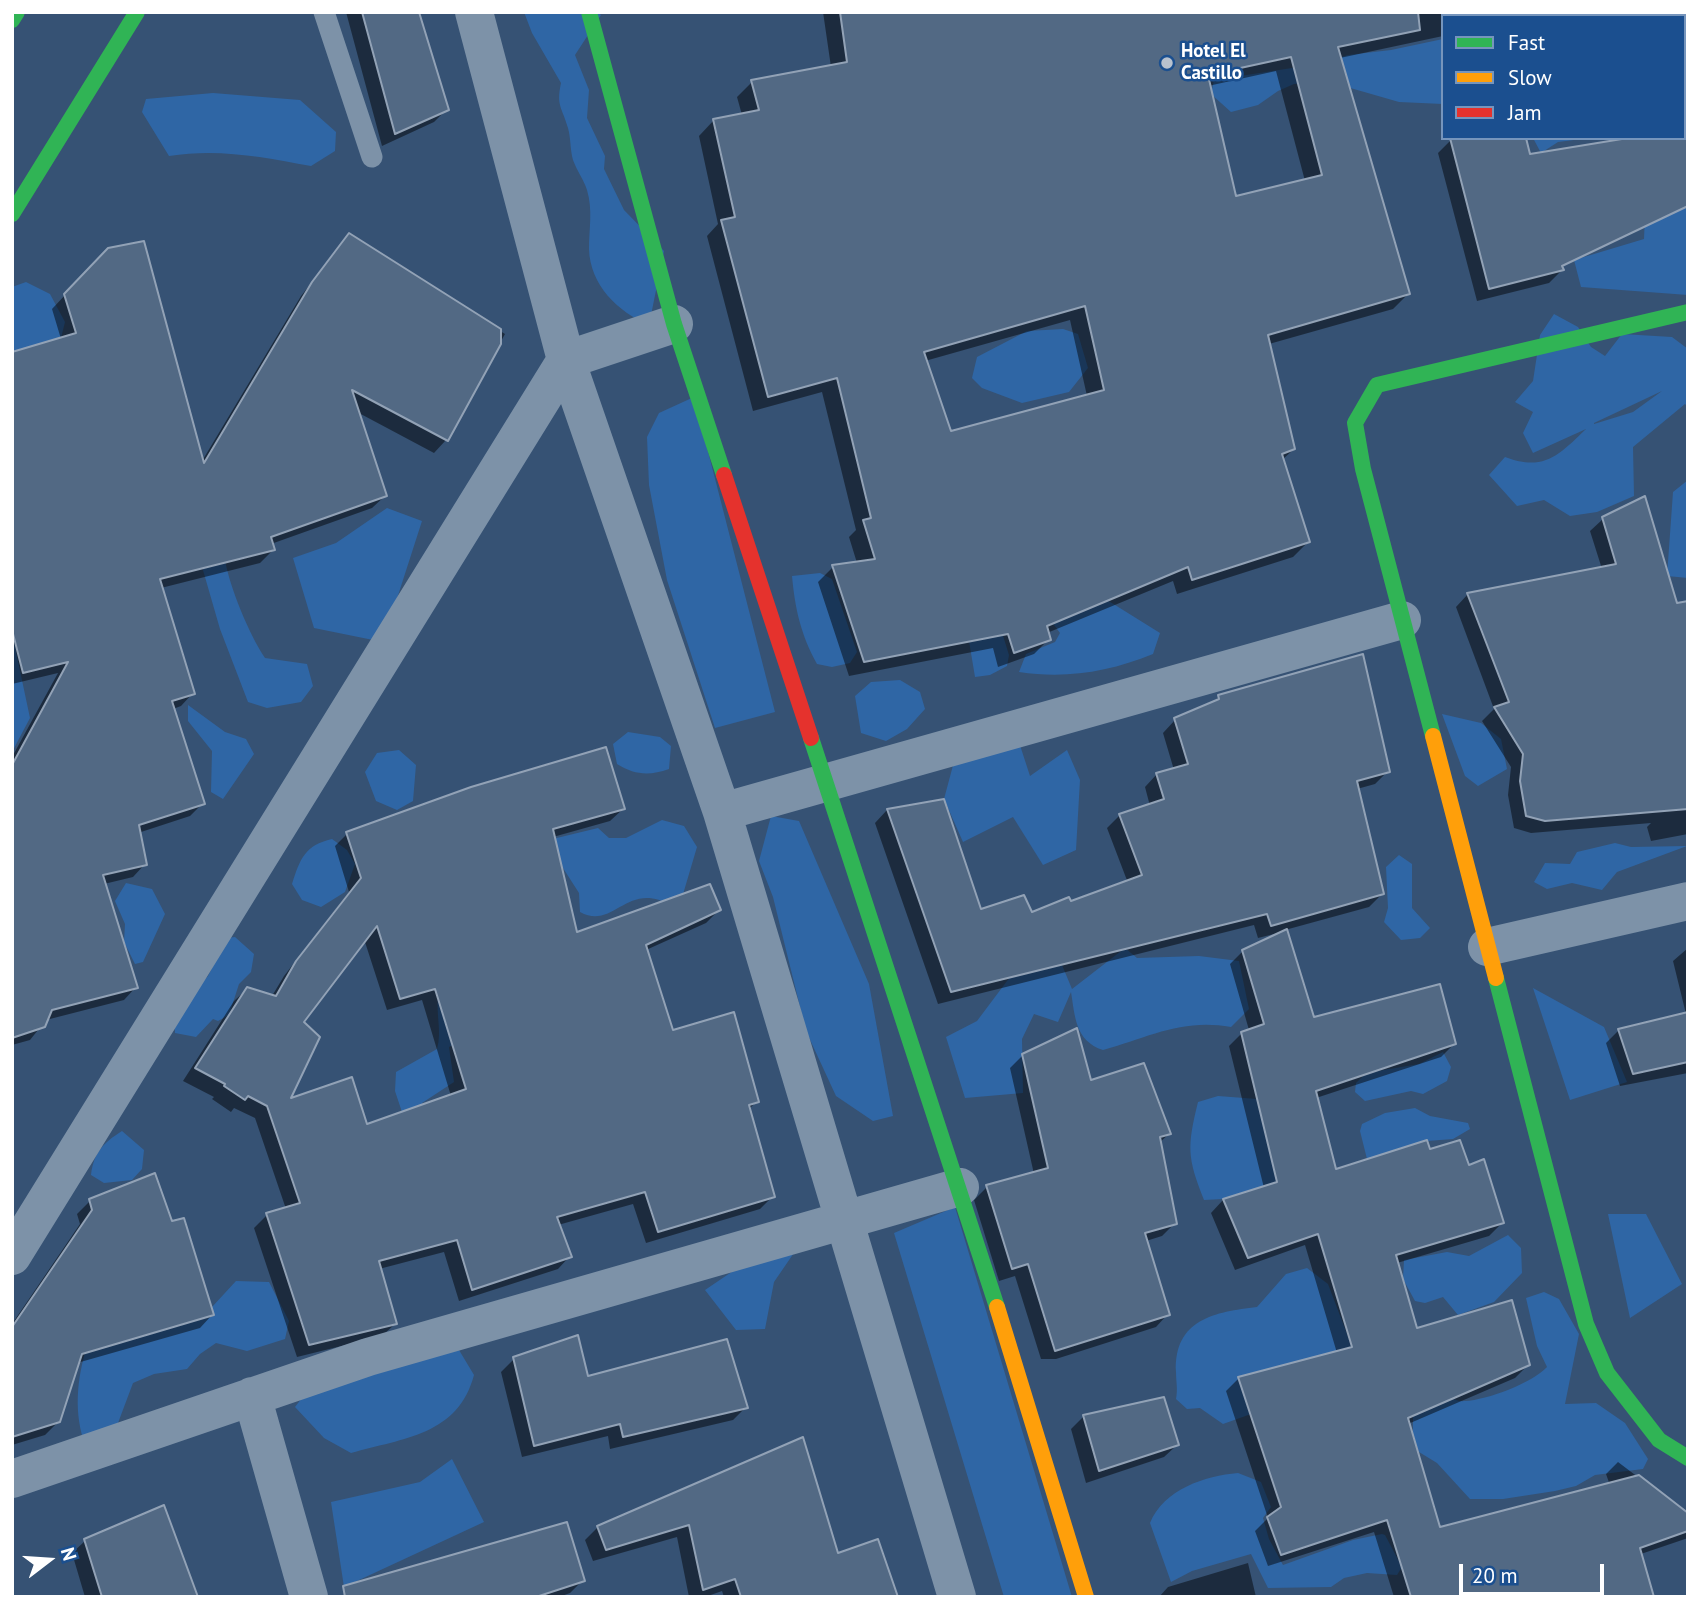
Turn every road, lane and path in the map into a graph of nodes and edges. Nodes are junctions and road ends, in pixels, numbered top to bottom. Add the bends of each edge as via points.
1 (17, 12) edge
2 (137, 12) edge
3 (324, 12) edge
4 (474, 12) edge
5 (589, 12) edge
6 (12, 20) edge
7 (372, 157) dead end
8 (12, 214) edge
9 (1688, 312) edge
10 (674, 324) junction
11 (566, 360) junction
12 (1402, 620) junction
13 (828, 781) junction
14 (722, 812) junction
15 (1688, 901) edge
16 (1487, 947) junction
17 (960, 1187) junction
18 (844, 1222) junction
19 (12, 1256) edge
20 (251, 1396) junction
21 (1688, 1458) edge
22 (12, 1479) edge
23 (309, 1597) edge
24 (957, 1597) edge
25 (1086, 1597) edge

1 - 6 street
2 - 8 street
3 - 7 lane
4 - 11 street
5 - 10 street
9 - 12 street via 1377,385 1355,423
10 - 11 street
10 - 13 street
11 - 14 street
11 - 19 street
12 - 13 street
12 - 16 street
13 - 14 street
13 - 17 street
14 - 18 street
15 - 16 street
16 - 21 street via 1586,1324 1607,1373 1659,1440
17 - 18 street
17 - 25 street
18 - 20 street via 368,1357
18 - 24 street
20 - 22 street
20 - 23 street

